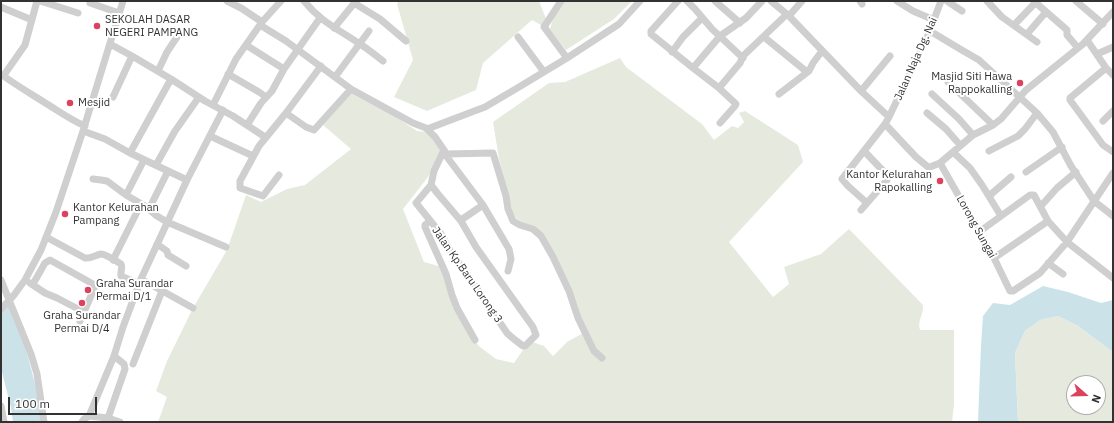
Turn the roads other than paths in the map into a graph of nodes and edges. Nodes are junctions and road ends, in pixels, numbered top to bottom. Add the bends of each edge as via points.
1 (37, 1) edge
2 (40, 1) edge
3 (123, 1) edge
4 (227, 1) edge
5 (246, 1) edge
6 (281, 1) edge
7 (304, 1) edge
8 (561, 1) edge
9 (640, 1) edge
10 (678, 1) edge
11 (687, 1) edge
12 (716, 1) edge
13 (771, 1) edge
14 (802, 1) edge
15 (896, 1) edge
16 (941, 1) edge
17 (947, 1) edge
18 (987, 1) edge
19 (1076, 1) edge
20 (355, 2) edge
21 (1036, 2) edge
22 (90, 3) dead end
23 (757, 3) edge
24 (1, 7) edge
25 (241, 8) junction
26 (962, 11) dead end
27 (1046, 12) junction
28 (1113, 12) edge
29 (78, 13) dead end
30 (119, 13) junction
31 (788, 15) junction
32 (320, 18) junction
33 (702, 18) junction
34 (32, 20) junction
35 (934, 20) junction
36 (740, 23) junction
37 (261, 24) junction
38 (1103, 24) junction
39 (1014, 25) junction
40 (334, 28) junction
41 (369, 31) dead end
42 (930, 31) junction
43 (179, 34) dead end
44 (1028, 34) junction
45 (720, 36) junction
46 (518, 37) dead end
47 (764, 37) junction
48 (406, 40) dead end
49 (1087, 40) junction
50 (1037, 42) dead end
51 (110, 44) junction
52 (360, 44) junction
53 (246, 45) junction
54 (1113, 47) edge
55 (1078, 48) junction
56 (298, 50) junction
57 (822, 51) junction
58 (672, 52) junction
59 (1097, 54) junction
60 (132, 56) junction
61 (890, 56) dead end
62 (567, 58) junction
63 (743, 58) junction
64 (383, 61) dead end
65 (320, 66) junction
66 (693, 68) junction
67 (1106, 68) junction
68 (284, 69) junction
69 (158, 71) junction
70 (544, 72) junction
71 (807, 72) junction
72 (3, 74) edge
73 (228, 74) junction
74 (1113, 75) edge
75 (335, 77) junction
76 (171, 79) junction
77 (948, 82) dead end
78 (719, 88) junction
79 (351, 89) junction
80 (861, 91) junction
81 (779, 94) dead end
82 (932, 94) dead end
83 (113, 97) dead end
84 (198, 97) junction
85 (266, 97) junction
86 (1019, 97) junction
87 (213, 105) junction
88 (223, 110) junction
89 (1113, 111) edge
90 (286, 113) junction
91 (927, 113) dead end
92 (1037, 113) junction
93 (889, 117) junction
94 (1103, 121) dead end
95 (720, 123) dead end
96 (885, 124) junction
97 (247, 125) junction
98 (993, 125) junction
99 (84, 129) junction
100 (427, 129) junction
101 (210, 136) junction
102 (973, 136) junction
103 (265, 137) junction
104 (960, 145) junction
105 (1062, 147) junction
106 (443, 149) junction
107 (864, 151) junction
108 (989, 151) dead end
109 (953, 152) junction
110 (1113, 152) edge
111 (130, 154) junction
112 (253, 156) junction
113 (144, 160) junction
114 (940, 163) junction
115 (156, 165) junction
116 (168, 171) junction
117 (1026, 172) dead end
118 (1076, 172) junction
119 (1113, 173) edge
120 (279, 174) dead end
121 (1011, 177) dead end
122 (93, 179) dead end
123 (187, 180) junction
124 (431, 185) junction
125 (126, 194) junction
126 (989, 196) junction
127 (1094, 201) junction
128 (867, 203) junction
129 (141, 204) junction
130 (483, 205) junction
131 (1041, 206) junction
132 (150, 209) junction
133 (861, 210) dead end
134 (1001, 216) junction
135 (1113, 216) edge
136 (461, 220) junction
137 (430, 221) junction
138 (1048, 221) junction
139 (168, 222) junction
140 (979, 232) junction
141 (46, 237) junction
142 (1067, 242) junction
143 (157, 244) junction
144 (226, 247) dead end
145 (994, 258) junction
146 (113, 260) junction
147 (1048, 263) junction
148 (186, 266) dead end
149 (508, 271) dead end
150 (1063, 274) dead end
151 (1113, 278) edge
152 (1, 280) edge
153 (25, 280) junction
154 (140, 282) junction
155 (33, 284) junction
156 (162, 291) junction
157 (8, 301) junction
158 (193, 308) dead end
159 (1, 309) edge
160 (84, 312) junction
161 (80, 321) dead end
162 (475, 340) dead end
163 (114, 356) junction
164 (602, 358) dead end
165 (133, 364) dead end
166 (1, 406) edge
167 (88, 416) junction
168 (108, 418) junction
169 (4, 422) edge
170 (44, 422) edge
171 (82, 422) edge
172 (120, 422) edge

1 - 34 street
2 - 29 street
3 - 30 street
4 - 25 street
5 - 25 street
6 - 37 street
7 - 32 street
8 - 62 street via 544,27
9 - 62 street via 619,24
10 - 58 street via 650,33
11 - 33 street
12 - 36 street
13 - 31 street
14 - 31 street
15 - 35 street
16 - 35 street, Jalan Naja Dg. Nai
17 - 26 street
18 - 39 street via 999,15
19 - 38 street
20 - 40 street
20 - 48 street
21 - 27 street
21 - 39 street
22 - 30 street
23 - 36 street via 749,16
24 - 34 street
25 - 37 street
27 - 44 street
27 - 55 street via 1067,30 1067,35
28 - 38 street
30 - 51 street
31 - 47 street
31 - 57 street
32 - 40 street
32 - 56 street
33 - 45 street
33 - 58 street
34 - 72 street via 25,45
35 - 42 street, Jalan Naja Dg. Nai
36 - 45 street
37 - 53 street
37 - 56 street
38 - 49 street
39 - 44 street
40 - 52 street
41 - 52 street
42 - 86 street via 980,60
42 - 93 street, Jalan Naja Dg. Nai
43 - 69 street
44 - 50 street
45 - 63 street
45 - 66 street
46 - 70 street
47 - 63 street
47 - 71 street
49 - 55 street
49 - 59 street
51 - 60 street
51 - 99 street
52 - 64 street
52 - 75 street
53 - 68 street
53 - 73 street
54 - 59 street
55 - 86 street
56 - 65 street
56 - 68 street
57 - 71 street
57 - 80 street
58 - 66 street
59 - 67 street
60 - 69 street
60 - 83 street
61 - 80 street
62 - 70 street
63 - 78 street
65 - 75 street
65 - 90 street
66 - 78 street
67 - 74 street
67 - 110 street via 1070,100 1103,145
68 - 85 street
69 - 76 street
70 - 100 street via 485,107
71 - 81 street
72 - 99 street
73 - 85 street
73 - 87 street
75 - 79 street
76 - 84 street
76 - 111 street
77 - 98 street
78 - 95 street via 736,104
79 - 90 street via 314,130
79 - 100 street
80 - 93 street
82 - 102 street
84 - 87 street
84 - 115 street
85 - 97 street
86 - 92 street
86 - 98 street
87 - 88 street
88 - 97 street
88 - 101 street
89 - 94 street
90 - 103 street
91 - 104 street
92 - 105 street
92 - 108 street via 1018,136
93 - 96 street, Jalan Naja Dg. Nai
96 - 107 street, Jalan Naja Dg. Nai
96 - 114 street via 928,166
97 - 103 street
98 - 102 street
99 - 111 street
99 - 141 street
100 - 106 street
101 - 112 street
101 - 123 street
102 - 104 street
103 - 112 street
104 - 109 street
105 - 117 street
105 - 118 street
106 - 124 street
106 - 130 street
106 - 164 street via 494,154 513,221 541,236 553,257 594,351
107 - 128 street via 888,176
107 - 128 street, Jalan Naja Dg. Nai via 842,179
109 - 114 street
109 - 126 street via 970,168
111 - 113 street
112 - 120 street via 240,181 240,188 263,196
113 - 115 street
113 - 125 street
114 - 140 street, Lorong Sungai
115 - 116 street
116 - 123 street
116 - 132 street
118 - 127 street
118 - 131 street
119 - 127 street
121 - 126 street
122 - 125 street via 107,181
123 - 139 street
124 - 136 street
124 - 137 street, Jalan Kp.Baru Lorong 3 via 416,203
125 - 129 street
126 - 134 street
127 - 135 street
127 - 142 street
128 - 133 street
129 - 132 street
129 - 146 street
130 - 136 street
130 - 149 street via 509,249 511,259
131 - 134 street via 1033,195
131 - 138 street
132 - 139 street
134 - 140 street
136 - 137 street, Jalan Kp.Baru Lorong 3 via 476,247 537,334 524,347 510,337
137 - 162 street via 425,226 446,274 457,308
138 - 142 street
138 - 145 street
139 - 143 street
139 - 144 street
140 - 145 street, Lorong Sungai
141 - 146 street via 85,258 102,254
141 - 153 street
142 - 147 street
142 - 151 street
143 - 148 street via 167,251 168,255
143 - 154 street
145 - 147 street, Lorong Sungai via 1011,292 1040,273
146 - 154 street via 121,264 121,275
147 - 150 street
152 - 157 street
153 - 155 street
153 - 157 street
154 - 156 street
154 - 163 street
155 - 160 street via 45,293
155 - 160 street via 45,263 51,260 94,285
156 - 158 street
156 - 165 street
157 - 159 street
157 - 170 street via 37,374
160 - 161 street
163 - 167 street
163 - 168 street via 125,368
166 - 169 street
167 - 168 street
167 - 171 street
168 - 172 street

